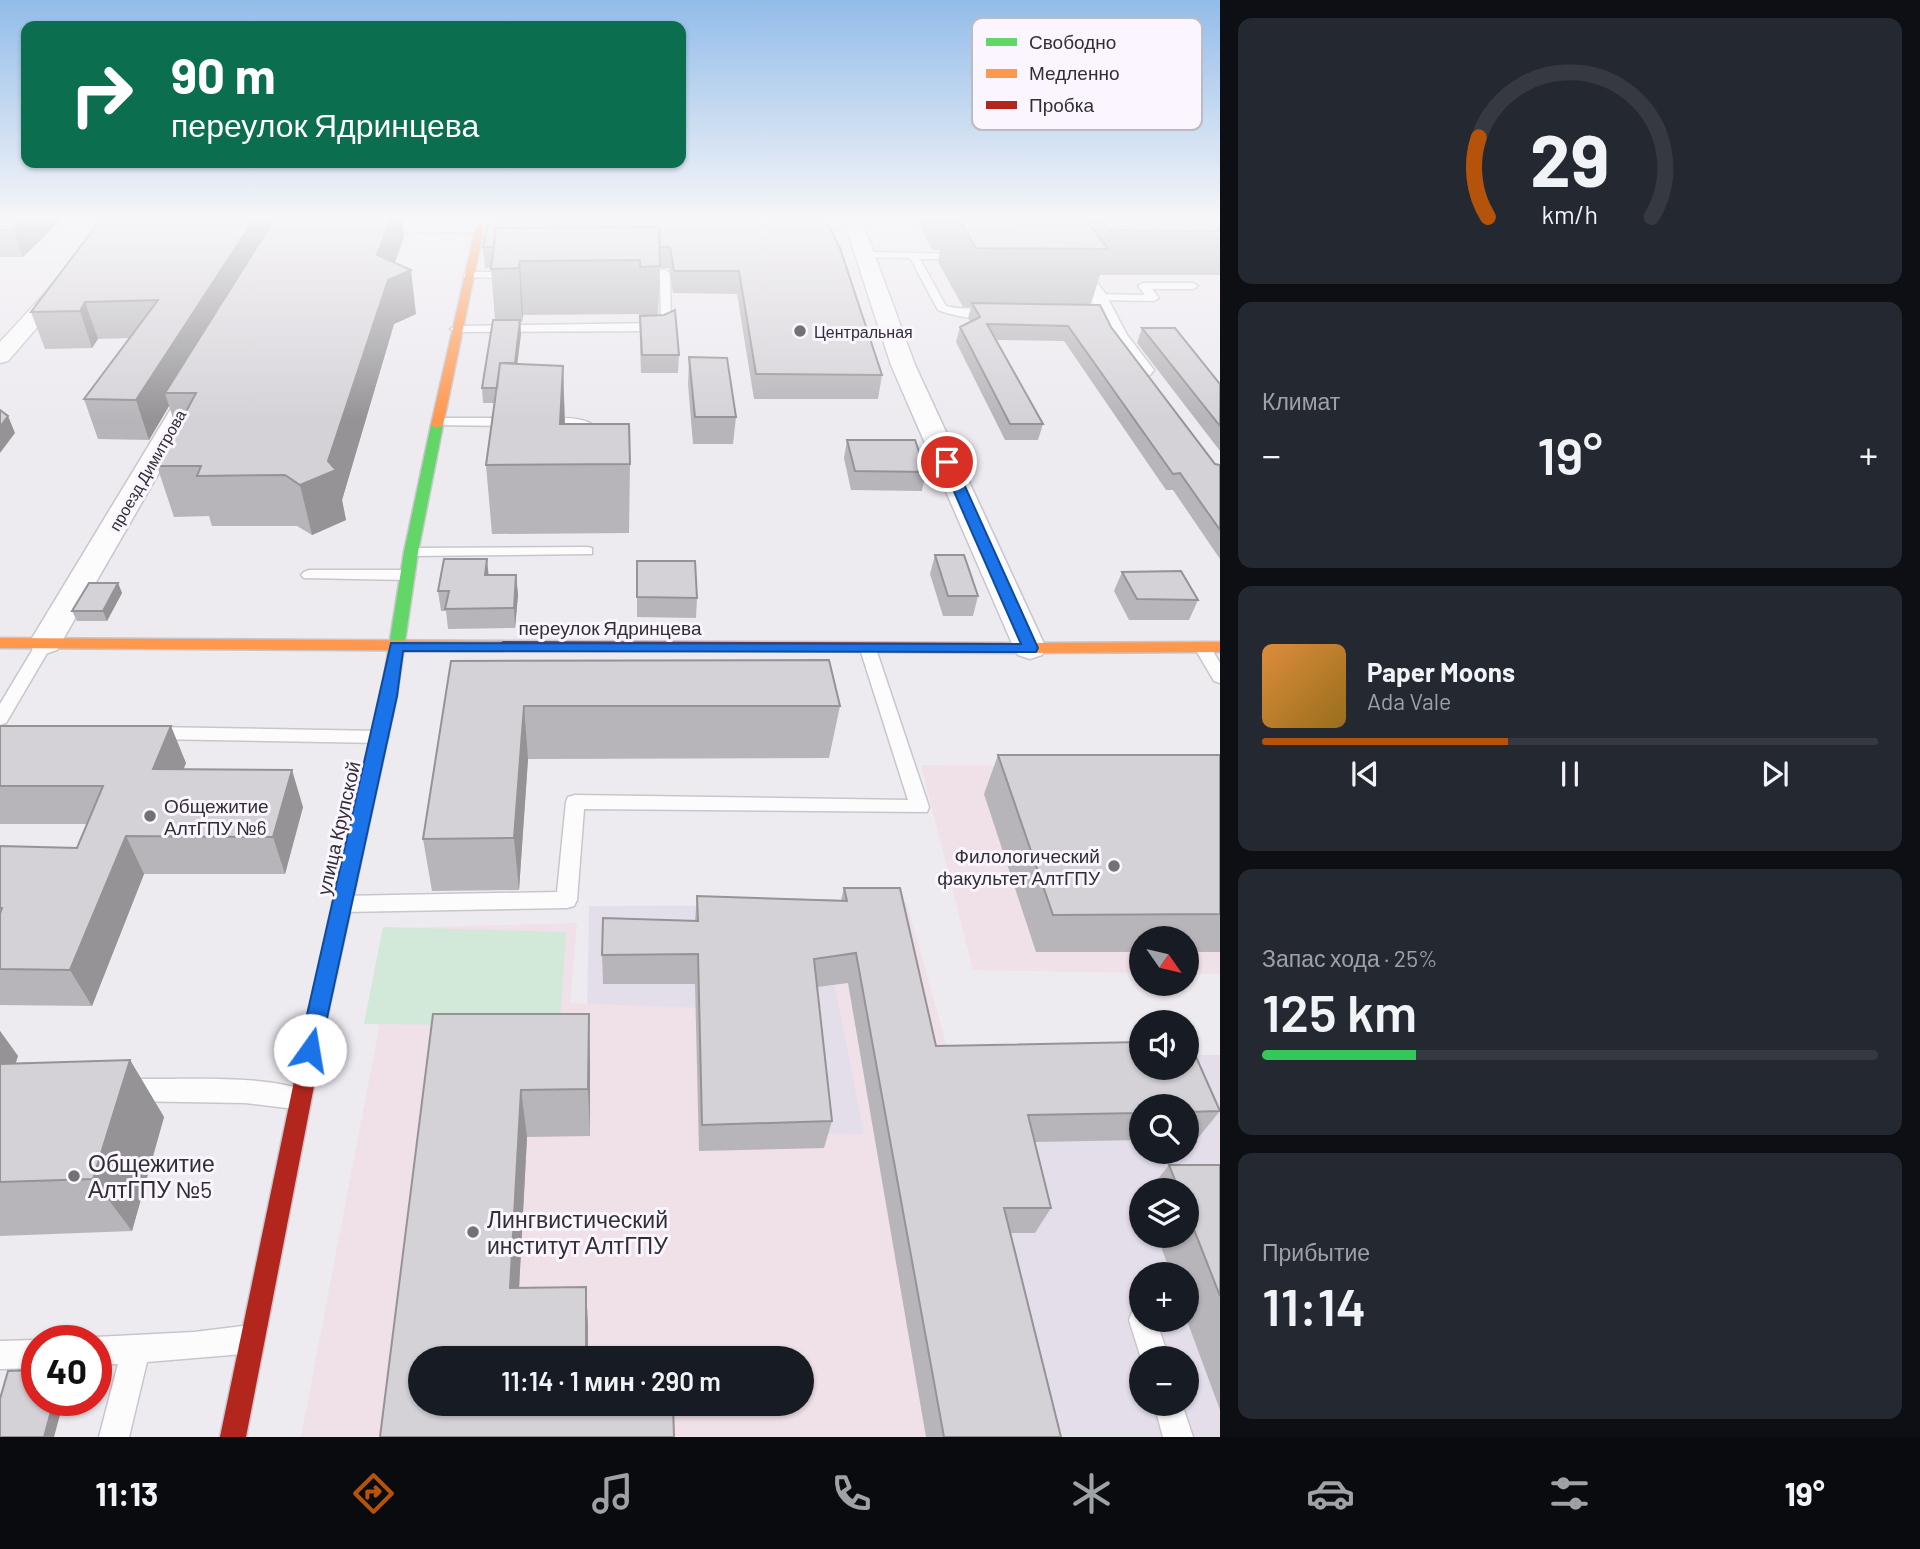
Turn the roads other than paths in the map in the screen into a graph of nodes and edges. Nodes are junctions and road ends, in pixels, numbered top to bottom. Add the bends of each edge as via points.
1 (63, 285) edge
2 (466, 285) edge
3 (665, 285) edge
4 (875, 285) edge
5 (930, 285) edge
6 (1082, 285) edge
7 (1194, 286) dead end
8 (1100, 308) junction
9 (1004, 314) edge
10 (456, 329) junction
11 (0, 356) edge
12 (208, 368) edge
13 (1156, 388) edge
14 (437, 422) junction
15 (600, 447) edge
16 (587, 551) dead end
17 (411, 552) junction
18 (309, 575) dead end
19 (407, 575) junction
20 (0, 643) edge
21 (46, 643) junction
22 (397, 646) junction
23 (1211, 647) edge
24 (1030, 648) junction
25 (868, 649) junction
26 (1220, 677) edge
27 (0, 719) edge
28 (132, 733) edge
29 (380, 737) junction
30 (342, 904) junction
31 (99, 1090) edge
32 (299, 1098) junction
33 (253, 1338) junction
34 (136, 1349) junction
35 (112, 1350) edge
36 (21, 1354) edge
37 (0, 1355) edge
38 (1172, 1416) edge
39 (114, 1437) edge
40 (233, 1437) edge
41 (1178, 1437) edge

1 - 11 street
2 - 10 street, улица Крупской
3 - 10 lane via 667,325 659,328
4 - 24 street via 902,365
5 - 9 lane via 942,308 956,313
6 - 8 street
7 - 8 lane via 1143,286 1154,298
8 - 13 street
10 - 14 street, улица Крупской
12 - 21 street, проезд Димитрова
14 - 15 lane via 581,423 598,433
14 - 17 street, улица Крупской
16 - 17 lane
17 - 19 street, улица Крупской
18 - 19 lane
19 - 22 street, улица Крупской
20 - 21 street, переулок Ядринцева
21 - 22 street, переулок Ядринцева
21 - 27 lane
22 - 25 street, переулок Ядринцева
22 - 29 street, улица Крупской
23 - 24 street, переулок Ядринцева
23 - 26 lane
24 - 25 street, переулок Ядринцева
25 - 30 lane via 920,807 575,802 567,900
28 - 29 lane
29 - 30 street, улица Крупской
30 - 32 street, улица Крупской
31 - 32 lane via 245,1091
32 - 33 street, улица Крупской
33 - 34 lane
33 - 40 street, улица Крупской
34 - 35 lane
34 - 39 lane
36 - 37 lane
38 - 41 lane

